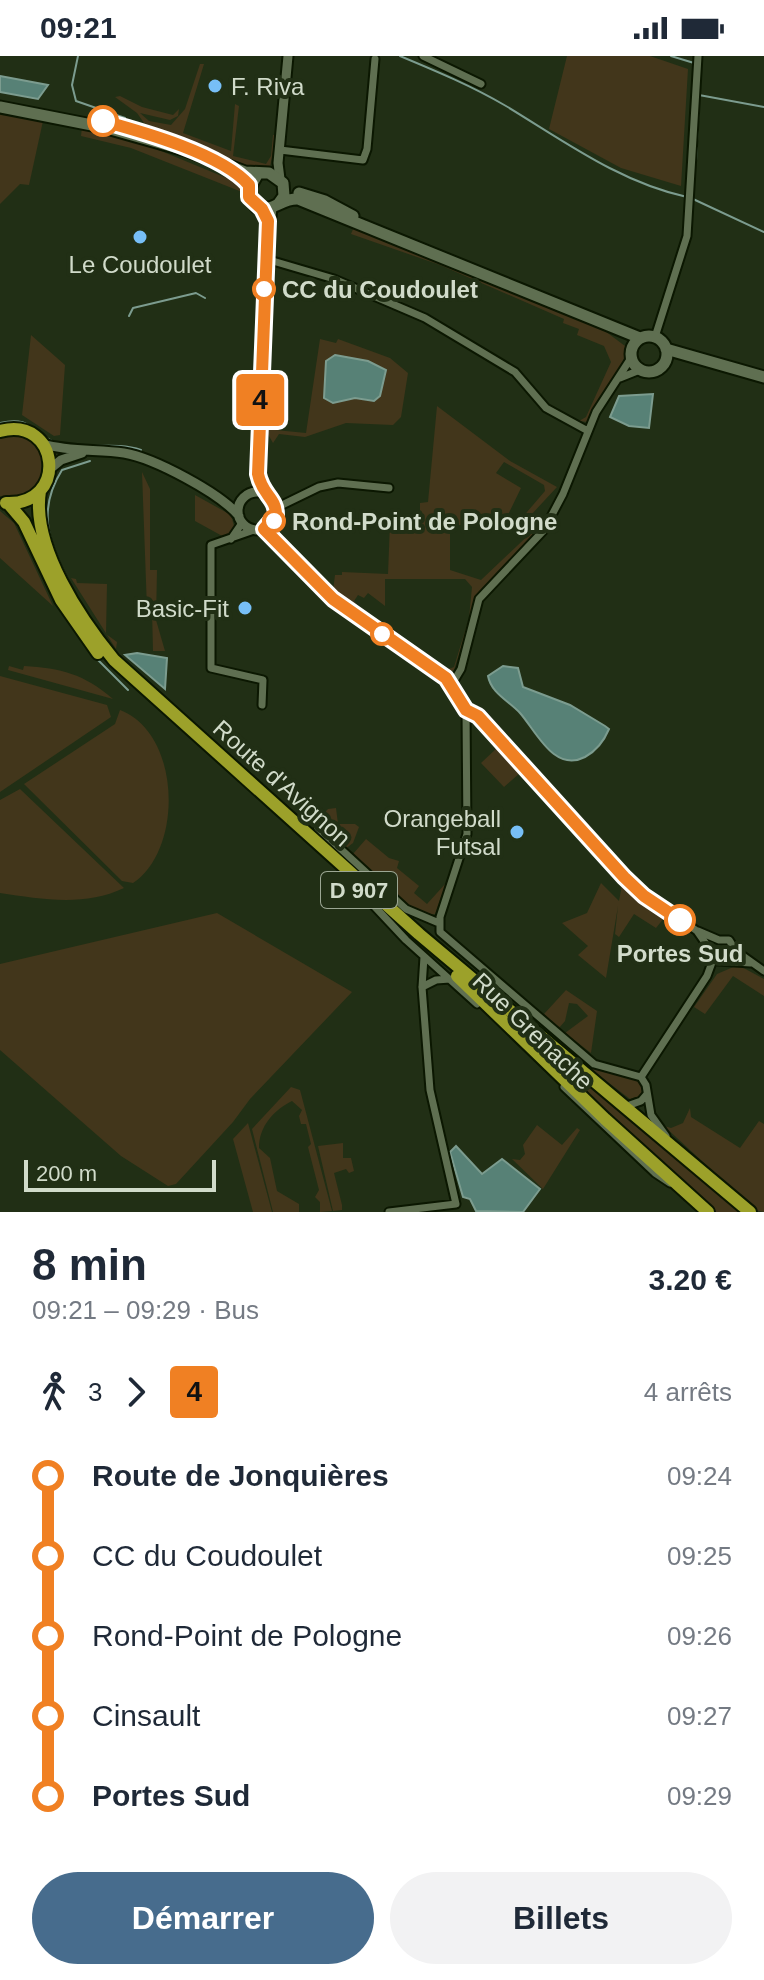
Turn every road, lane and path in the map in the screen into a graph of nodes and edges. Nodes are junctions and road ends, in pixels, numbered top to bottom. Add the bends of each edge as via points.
1 (288, 56) edge
2 (423, 56) edge
3 (698, 56) edge
4 (375, 59) dead end
5 (481, 84) dead end
6 (0, 100) edge
7 (0, 107) edge
8 (14, 109) junction
9 (56, 111) junction
10 (76, 120) junction
11 (185, 150) junction
12 (280, 150) junction
13 (233, 169) junction
14 (273, 178) junction
15 (249, 185) junction
16 (271, 207) junction
17 (364, 223) junction
18 (266, 259) junction
19 (655, 337) junction
20 (634, 348) junction
21 (666, 349) junction
22 (665, 362) junction
23 (713, 364) junction
24 (640, 370) junction
25 (764, 377) edge
26 (620, 378) junction
27 (0, 431) edge
28 (588, 431) junction
29 (43, 444) junction
30 (92, 451) junction
31 (50, 469) junction
32 (258, 474) junction
33 (389, 488) dead end
34 (40, 491) junction
35 (264, 493) junction
36 (250, 494) junction
37 (4, 502) edge
38 (240, 502) junction
39 (224, 503) junction
40 (276, 508) junction
41 (240, 520) junction
42 (259, 530) junction
43 (230, 541) junction
44 (452, 684) junction
45 (262, 705) dead end
46 (466, 714) junction
47 (318, 828) dead end
48 (361, 892) junction
49 (439, 923) junction
50 (697, 931) junction
51 (719, 940) junction
52 (734, 955) junction
53 (716, 956) junction
54 (425, 957) junction
55 (764, 971) edge
56 (450, 979) junction
57 (422, 987) junction
58 (641, 1077) junction
59 (647, 1094) junction
60 (627, 1106) junction
61 (679, 1152) junction
62 (684, 1190) junction
63 (389, 1212) edge
64 (708, 1212) edge
65 (750, 1212) edge

1 - 12 street
2 - 5 street
3 - 19 street via 687,236
4 - 12 street via 363,160
6 - 9 main road
7 - 8 main road
8 - 9 street
8 - 10 main road
9 - 10 main road
9 - 11 main road via 136,130
10 - 11 main road
11 - 13 main road
12 - 14 street
13 - 14 main road
13 - 15 main road
14 - 15 main road
14 - 16 main road
14 - 17 main road
15 - 16 main road via 252,202
16 - 17 main road via 298,199
16 - 18 street
17 - 20 main road via 604,323
18 - 28 street via 334,279 417,313 515,372 546,408
18 - 32 street
19 - 20 main road
19 - 21 main road
20 - 24 main road
20 - 26 street
21 - 22 main road
21 - 23 main road
22 - 23 main road
22 - 24 main road via 654,371
23 - 25 main road
24 - 26 street
26 - 28 street via 605,394
27 - 29 main road via 21,429
28 - 44 street via 544,530 479,599 461,669
29 - 30 street
29 - 31 main road
30 - 31 street via 69,456
30 - 39 street via 148,460
31 - 34 main road, D 907
32 - 35 street
32 - 36 street
33 - 40 street via 338,483
34 - 37 main road, D 907 via 26,501
34 - 60 main road, Route d'Avignon / D 907 via 42,526 58,572 114,660 419,934
35 - 36 street
35 - 40 street
36 - 38 street
37 - 48 main road, Route d'Avignon / D 907 via 24,522 74,623 111,668
38 - 39 street
38 - 41 street
39 - 41 street
40 - 42 street via 275,520
41 - 42 street
41 - 43 street
42 - 43 street
42 - 44 street via 333,599
43 - 45 street via 211,545 211,668 263,680
44 - 46 street
46 - 49 street via 467,834
46 - 50 street via 485,723 630,883
47 - 49 street via 406,909
48 - 54 street, Rue Grenache
48 - 62 main road, Route d'Avignon / D 907
49 - 58 street via 444,938 594,1064
50 - 51 street
50 - 53 street
51 - 52 street via 729,940
51 - 53 street
52 - 53 street
52 - 55 street
53 - 58 street
54 - 56 street, Rue Grenache
54 - 57 street
56 - 57 street
56 - 62 street, Rue Grenache via 655,1173
57 - 63 street via 430,1090 456,1204
58 - 59 street
59 - 60 street
59 - 61 street via 651,1115
60 - 61 main road, Route d'Avignon / D 907
61 - 65 main road, Route d'Avignon / D 907
62 - 64 main road, Route d'Avignon / D 907

